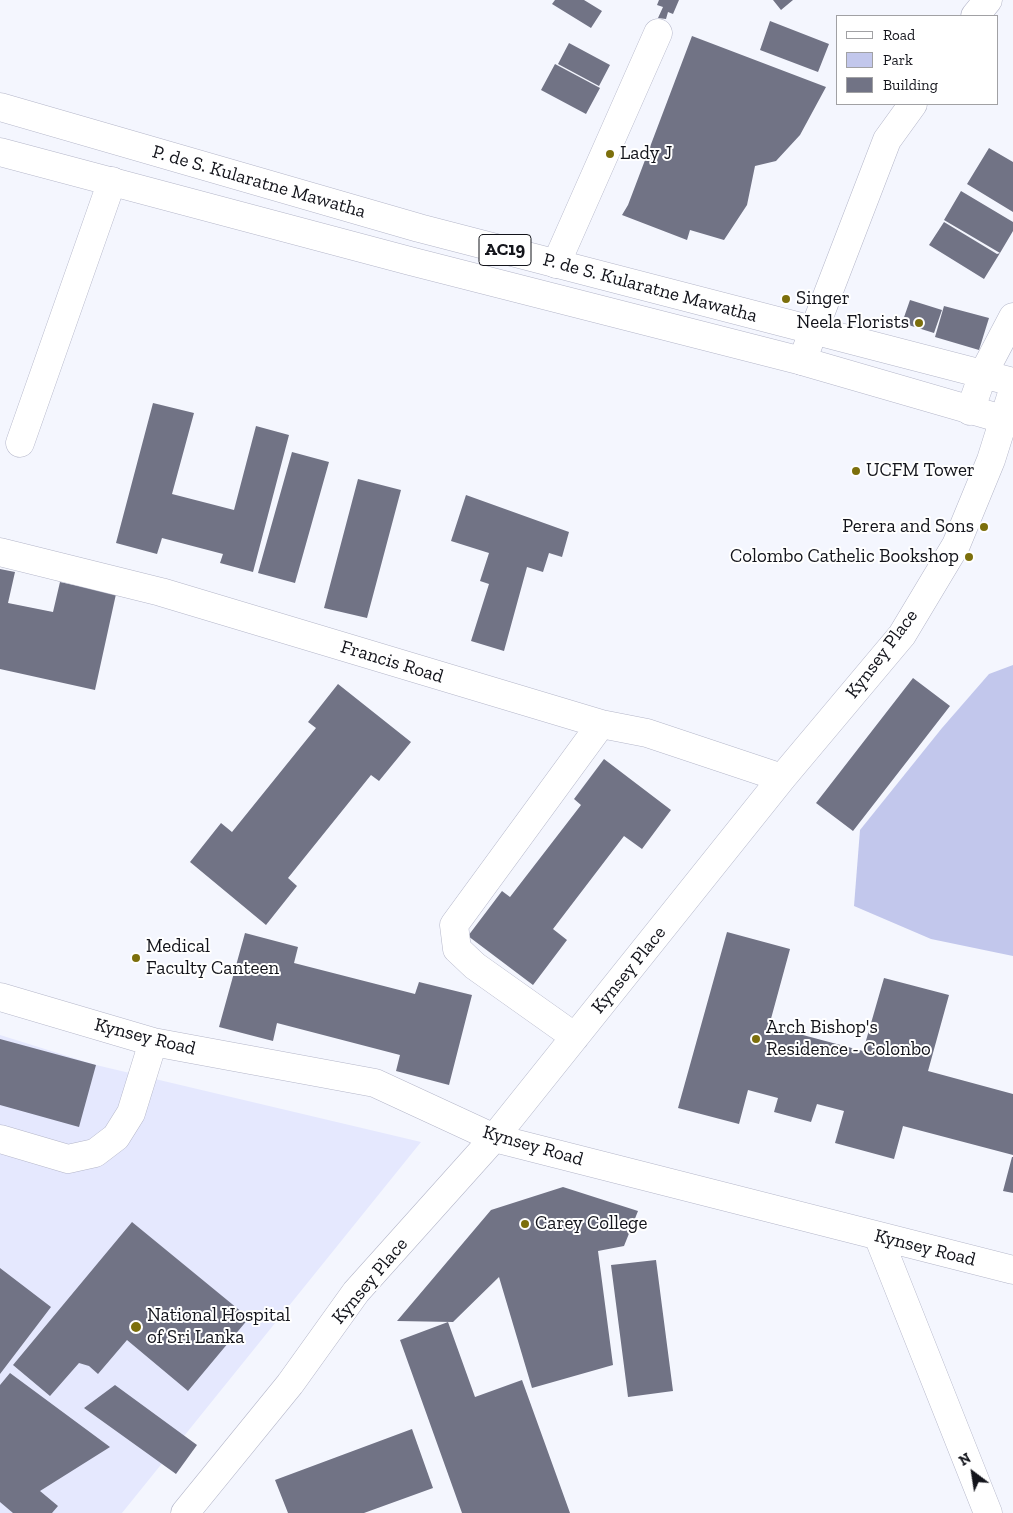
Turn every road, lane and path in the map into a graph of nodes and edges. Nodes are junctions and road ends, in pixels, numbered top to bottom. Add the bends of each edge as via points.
1 (988, 0) edge
2 (976, 15) edge
3 (658, 33) dead end
4 (912, 105) edge
5 (0, 107) edge
6 (0, 152) edge
7 (112, 182) junction
8 (556, 264) junction
9 (1013, 318) edge
10 (815, 331) junction
11 (802, 361) junction
12 (983, 374) junction
13 (1013, 382) edge
14 (1013, 390) edge
15 (970, 411) junction
16 (1008, 421) edge
17 (20, 443) dead end
18 (0, 552) edge
19 (600, 724) junction
20 (782, 778) junction
21 (0, 997) edge
22 (575, 1037) junction
23 (153, 1042) junction
24 (494, 1138) junction
25 (0, 1139) edge
26 (878, 1236) junction
27 (1013, 1270) edge
28 (185, 1513) edge
29 (988, 1513) edge

1 - 2 street
3 - 8 street
4 - 10 street via 887,140
5 - 8 street, P. de S. Kularatne Mawatha / AC19 via 419,228
6 - 7 street, P. de S. Kularatne Mawatha / AC19
7 - 11 street, P. de S. Kularatne Mawatha / AC19
7 - 17 street
8 - 10 street, P. de S. Kularatne Mawatha / AC19
9 - 12 street
10 - 11 street
10 - 12 street, P. de S. Kularatne Mawatha / AC19
11 - 15 street, P. de S. Kularatne Mawatha / AC19
12 - 13 street, P. de S. Kularatne Mawatha / AC19
12 - 15 street
14 - 16 street, Kynsey Place
15 - 16 street, P. de S. Kularatne Mawatha / AC19
16 - 20 street, Kynsey Place via 956,545 902,635
18 - 19 street, Francis Road via 161,592
19 - 20 street, Francis Road via 647,733
19 - 22 street via 454,925 457,949
20 - 22 street, Kynsey Place
21 - 23 street, Kynsey Road
22 - 24 street, Kynsey Place
23 - 24 street, Kynsey Road via 375,1083
23 - 25 street via 131,1112 116,1137 95,1153 68,1158
24 - 26 street, Kynsey Road
24 - 28 street, Kynsey Place via 356,1292 290,1384
26 - 27 street, Kynsey Road
26 - 29 street

